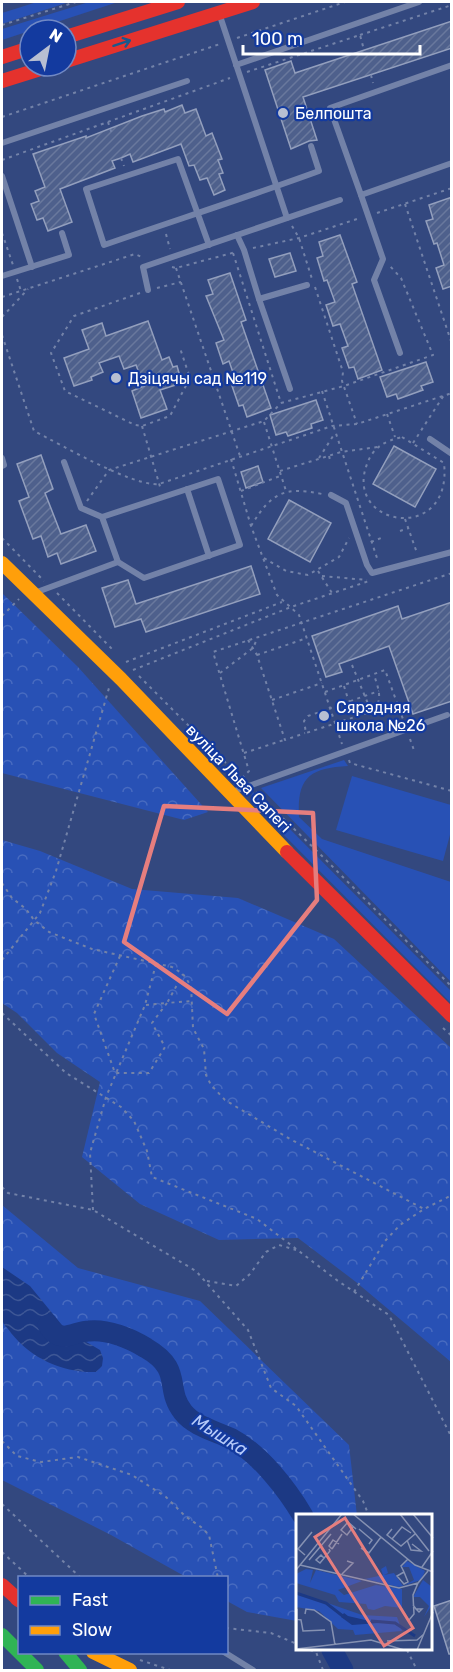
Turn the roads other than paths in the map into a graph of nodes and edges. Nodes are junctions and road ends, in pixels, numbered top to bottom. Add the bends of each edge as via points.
1 (178, 2) edge
2 (253, 2) edge
3 (419, 2) edge
4 (219, 12) junction
5 (78, 33) edge
6 (18, 52) edge
7 (2, 57) edge
8 (78, 57) edge
9 (236, 65) junction
10 (452, 65) edge
11 (18, 76) edge
12 (2, 81) edge
13 (187, 81) dead end
14 (2, 143) edge
15 (311, 146) dead end
16 (452, 163) edge
17 (2, 176) edge
18 (277, 187) junction
19 (361, 195) junction
20 (340, 200) dead end
21 (198, 213) junction
22 (287, 218) junction
23 (62, 233) dead end
24 (237, 235) junction
25 (209, 245) junction
26 (32, 267) junction
27 (2, 276) edge
28 (307, 285) dead end
29 (148, 290) road end
30 (259, 299) junction
31 (400, 353) dead end
32 (290, 389) dead end
33 (430, 439) dead end
34 (452, 454) edge
35 (2, 458) edge
36 (64, 462) dead end
37 (2, 466) edge
38 (187, 489) junction
39 (331, 495) road end
40 (102, 517) junction
41 (452, 552) edge
42 (209, 556) junction
43 (118, 562) junction
44 (2, 563) edge
45 (26, 596) junction
46 (447, 715) dead end
47 (229, 793) junction
48 (452, 1016) edge
49 (2, 1585) edge
50 (18, 1599) edge
51 (2, 1635) edge
52 (18, 1651) edge
53 (20, 1654) edge
54 (65, 1654) edge
55 (97, 1654) edge
56 (226, 1654) edge
57 (132, 1664) edge
58 (37, 1671) edge
59 (80, 1671) edge
60 (253, 1671) edge

1 - 5 street
2 - 4 street
3 - 9 lane
8 -> 4 street
4 - 9 lane
6 - 7 street
9 - 18 lane
10 - 19 lane via 330,108
11 - 12 street
13 - 14 lane
15 - 18 lane via 319,171
16 - 19 lane
17 - 26 lane
18 - 21 lane
18 - 22 lane
19 - 31 lane via 383,259 374,280
20 - 22 lane
21 - 21 lane via 178,159 86,189 104,245
21 - 25 lane
22 - 24 lane
23 - 26 lane via 69,255
24 - 25 lane
24 - 30 lane
25 - 29 lane via 143,267
26 - 27 lane
28 - 30 lane
30 - 32 lane
33 - 34 lane
35 - 37 lane
36 - 40 lane via 81,508
38 - 40 lane
38 - 42 lane
38 - 42 lane via 218,479 240,545
39 - 41 lane via 346,503 372,573
40 - 43 lane
42 - 43 lane via 144,578
43 - 45 lane
44 - 45 street, вуліца Льва Сапегі
45 - 47 street, вуліца Льва Сапегі via 121,679
46 - 47 lane
47 - 48 street, вуліца Льва Сапегі
49 - 50 street
51 - 52 street
53 - 58 street
54 - 59 street
55 - 57 street
56 - 60 lane

